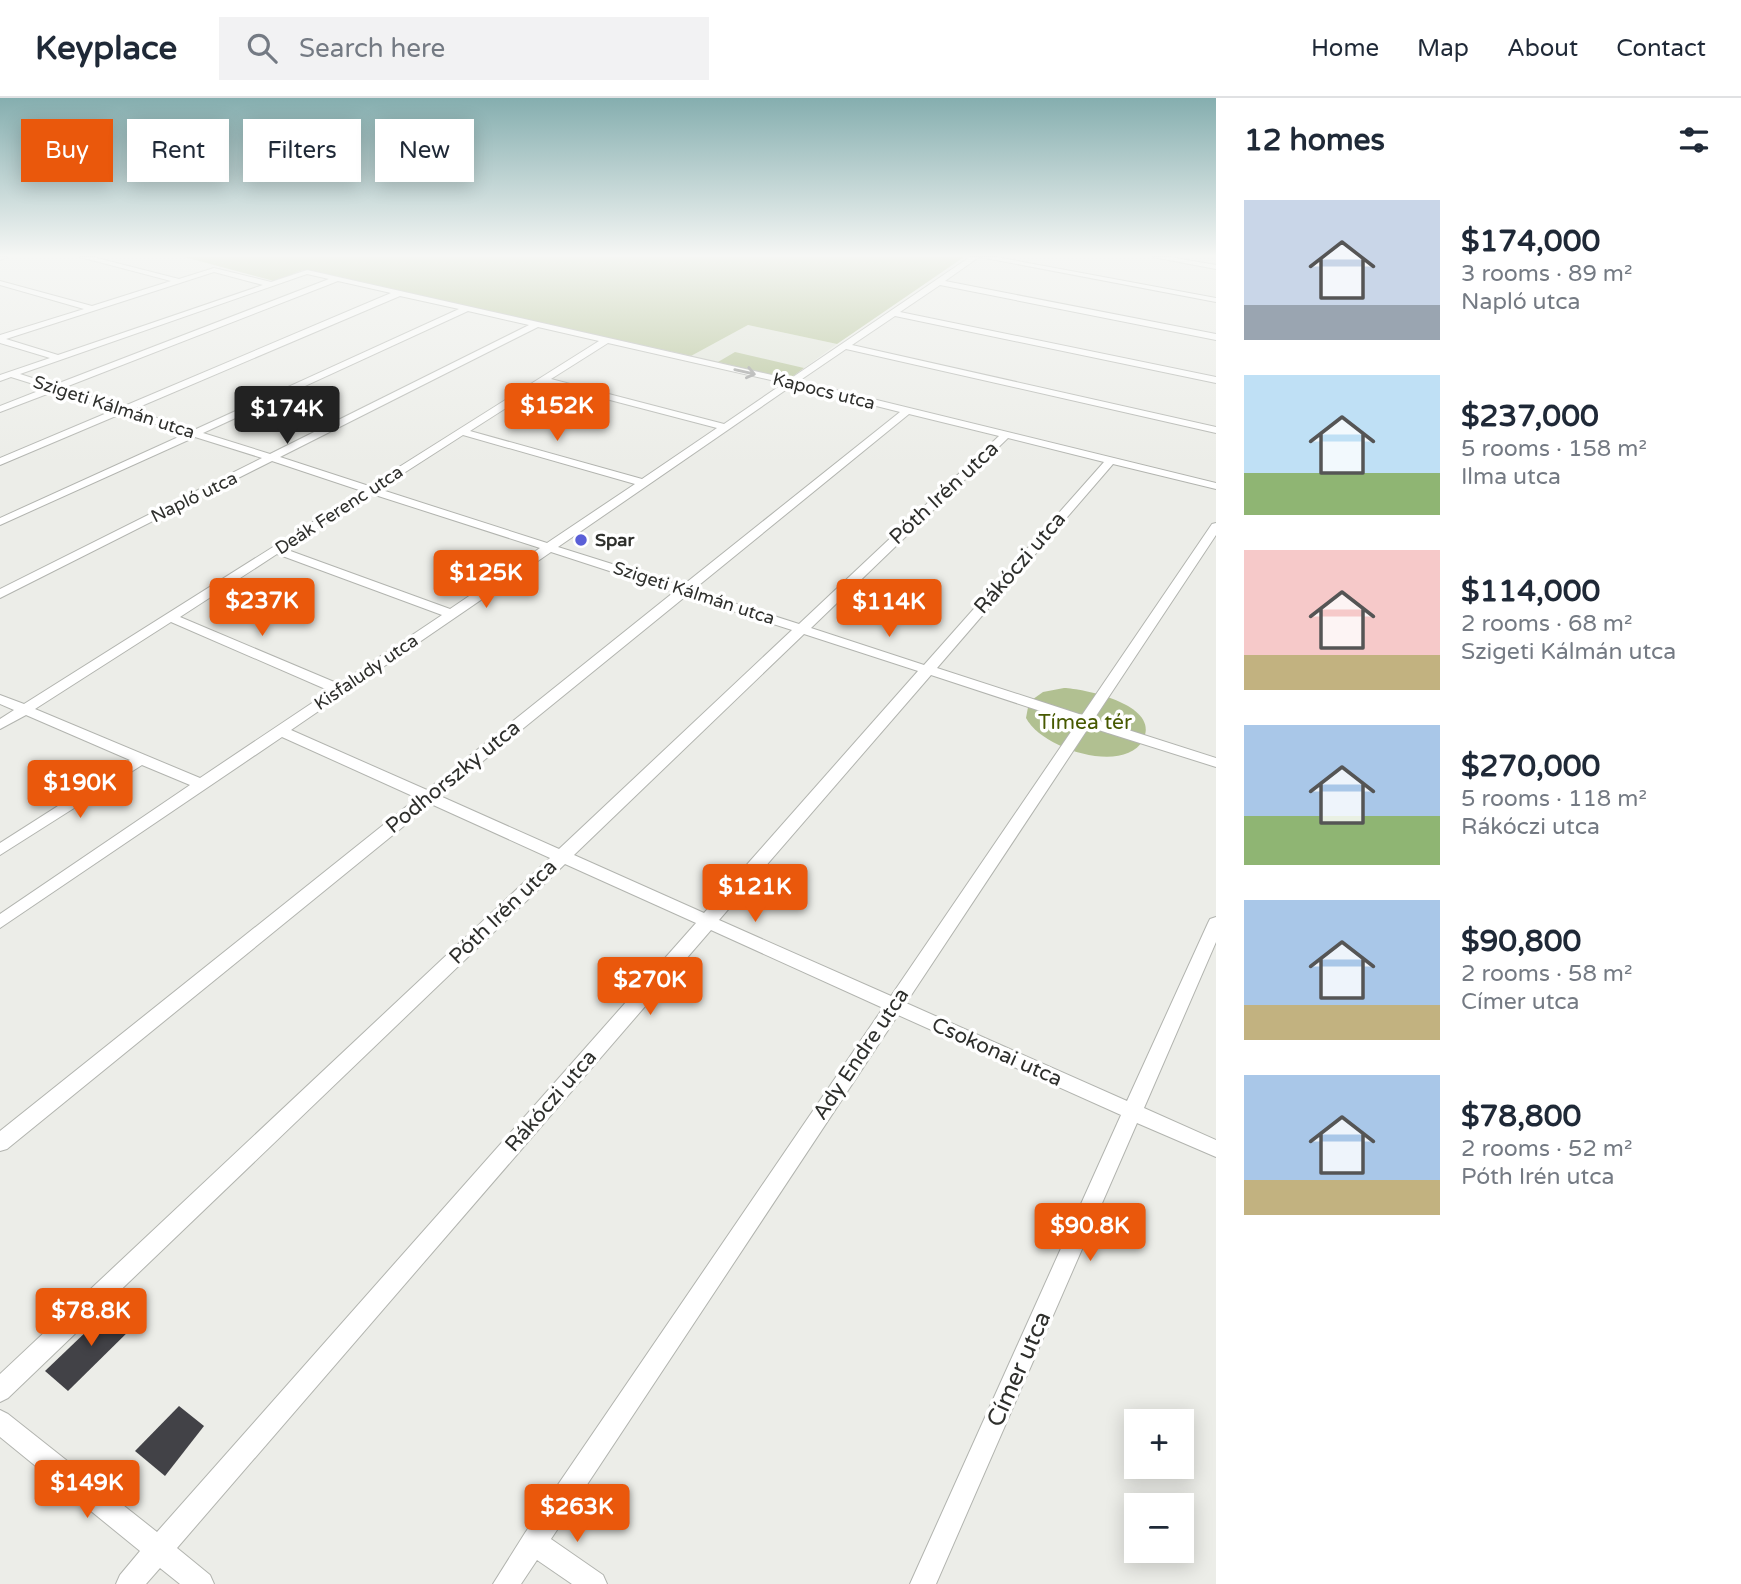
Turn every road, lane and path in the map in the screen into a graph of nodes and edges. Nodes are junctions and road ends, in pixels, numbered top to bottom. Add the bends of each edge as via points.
1 (37, 326) edge
2 (146, 326) edge
3 (214, 326) edge
4 (320, 326) edge
5 (428, 326) edge
6 (532, 326) edge
7 (547, 326) edge
8 (874, 326) edge
9 (958, 326) edge
10 (1162, 326) edge
11 (1216, 337) edge
12 (0, 339) edge
13 (607, 340) junction
14 (845, 346) junction
15 (56, 357) junction
16 (11, 374) junction
17 (0, 378) edge
18 (543, 380) junction
19 (1216, 380) edge
20 (791, 383) junction
21 (54, 388) junction
22 (0, 409) edge
23 (123, 410) junction
24 (907, 411) junction
25 (725, 428) junction
26 (1216, 430) edge
27 (462, 432) junction
28 (194, 433) junction
29 (1006, 435) junction
30 (272, 458) junction
31 (1110, 461) junction
32 (0, 462) edge
33 (644, 483) junction
34 (1216, 486) edge
35 (372, 489) junction
36 (0, 522) edge
37 (1216, 526) edge
38 (552, 547) junction
39 (277, 550) junction
40 (684, 591) junction
41 (0, 594) edge
42 (451, 614) junction
43 (170, 617) junction
44 (801, 629) junction
45 (926, 670) junction
46 (340, 690) junction
47 (0, 699) edge
48 (24, 709) junction
49 (1084, 721) junction
50 (0, 725) edge
51 (281, 731) junction
52 (141, 759) junction
53 (1216, 763) edge
54 (200, 785) junction
55 (428, 797) junction
56 (0, 850) edge
57 (562, 856) junction
58 (0, 922) edge
59 (706, 923) junction
60 (1216, 923) edge
61 (893, 1006) junction
62 (1134, 1113) junction
63 (0, 1143) edge
64 (1216, 1149) edge
65 (0, 1390) edge
66 (0, 1422) edge
67 (534, 1542) junction
68 (160, 1549) junction
69 (129, 1584) edge
70 (201, 1584) edge
71 (506, 1584) edge
72 (594, 1584) edge
73 (923, 1584) edge

1 - 12 street
2 - 15 street
3 - 21 street
4 - 23 street
5 - 28 street
6 - 30 street, Napló utca
7 - 13 street, Kapocs utca
8 - 14 street, Kisfaludy utca
9 - 19 street
10 - 11 street
12 - 15 street
13 - 18 street, Deák Ferenc utca
13 -> 20 street, Kapocs utca
14 - 20 street, Kisfaludy utca
14 - 26 street
15 - 16 street
16 - 17 street
16 - 21 street, Szigeti Kálmán utca
18 - 25 street
18 - 27 street, Deák Ferenc utca
20 - 24 street, Kapocs utca
20 - 25 street, Kisfaludy utca
21 - 22 street
21 - 23 street, Szigeti Kálmán utca
23 - 28 street, Szigeti Kálmán utca
23 - 32 street
24 - 29 street, Kapocs utca
24 - 40 street, Podhorszky utca
25 - 33 street, Kisfaludy utca
27 - 33 street
27 - 35 street, Deák Ferenc utca
28 - 30 street, Szigeti Kálmán utca
28 - 36 street
29 - 31 street, Kapocs utca
29 - 44 street, Póth Irén utca
30 - 35 street, Szigeti Kálmán utca
30 - 41 street, Napló utca
31 - 34 street, Kapocs utca
31 - 45 street, Rákóczi utca
33 - 38 street, Kisfaludy utca
35 - 38 street, Szigeti Kálmán utca
35 - 39 street, Deák Ferenc utca
37 - 49 street, Ady Endre utca
38 - 40 street, Szigeti Kálmán utca
38 - 42 street, Kisfaludy utca
39 - 42 street
39 - 43 street, Deák Ferenc utca
40 - 44 street, Szigeti Kálmán utca
40 - 55 street, Podhorszky utca
42 - 46 street, Kisfaludy utca
43 - 46 street
43 - 48 street, Deák Ferenc utca
44 - 45 street, Szigeti Kálmán utca
44 - 57 street, Póth Irén utca
45 - 49 street, Szigeti Kálmán utca
45 - 59 street, Rákóczi utca
46 - 51 street, Kisfaludy utca
47 - 48 street
48 - 50 street, Deák Ferenc utca
48 - 52 street
49 - 53 street, Szigeti Kálmán utca
49 - 61 street, Ady Endre utca
51 - 54 street, Kisfaludy utca
51 - 55 street, Csokonai utca
52 - 54 street
52 - 56 street
54 - 58 street, Kisfaludy utca
55 - 57 street, Csokonai utca
55 - 63 street, Podhorszky utca
57 - 59 street, Csokonai utca
57 - 65 street, Póth Irén utca
59 - 61 street, Csokonai utca
59 - 68 street, Rákóczi utca
60 - 62 street, Címer utca
61 - 62 street, Csokonai utca
61 - 67 street, Ady Endre utca
62 - 64 street, Csokonai utca
62 - 73 street, Címer utca
66 - 68 street
67 - 71 street, Ady Endre utca
67 - 72 street
68 - 69 street, Rákóczi utca
68 - 70 street

